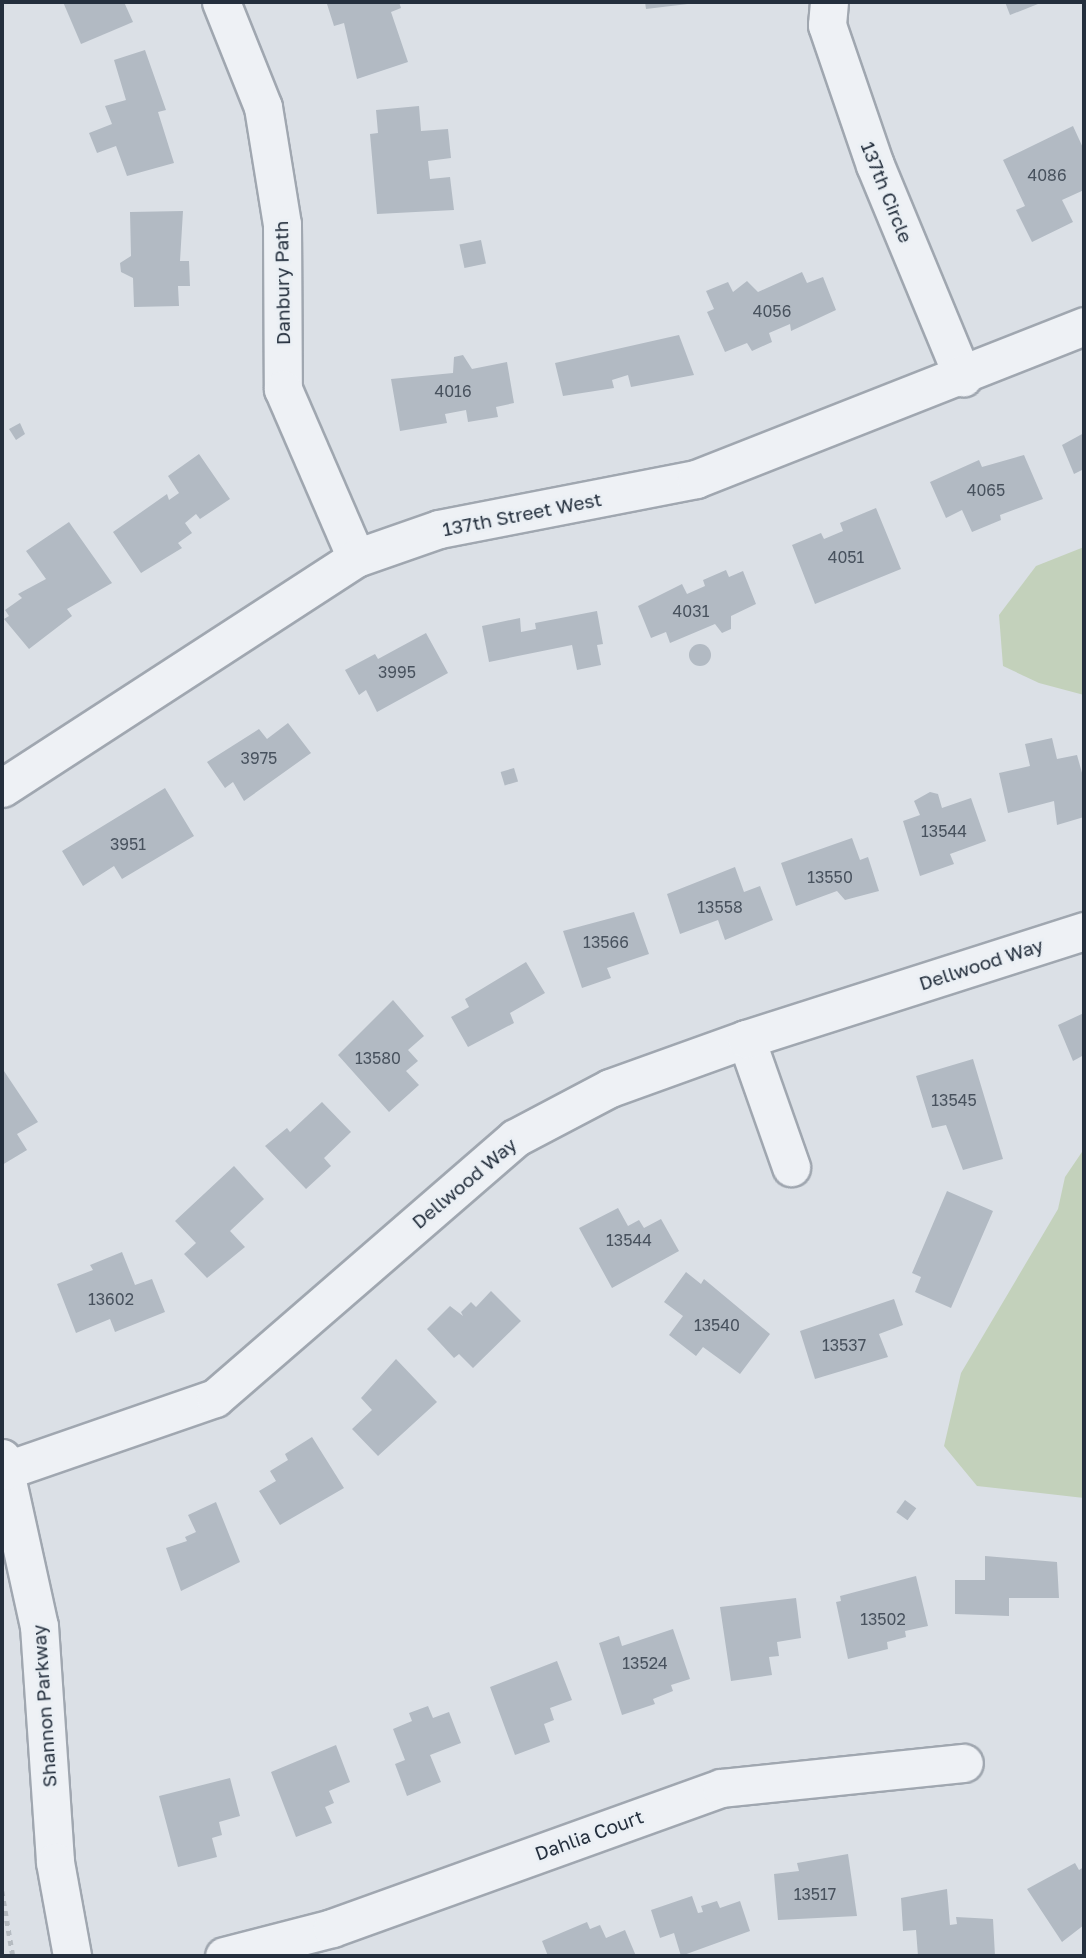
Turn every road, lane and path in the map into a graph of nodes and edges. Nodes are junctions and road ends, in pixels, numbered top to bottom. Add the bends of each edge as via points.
1 (221, 2) edge
2 (829, 2) edge
3 (1084, 326) edge
4 (964, 377) junction
5 (356, 558) junction
6 (2, 788) edge
7 (1084, 931) edge
8 (746, 1039) junction
9 (791, 1167) dead end
10 (4, 1464) edge
11 (964, 1763) dead end
12 (2, 1891) edge
13 (13, 1956) edge
14 (72, 1956) edge
15 (224, 1956) edge

1 - 5 street, Danbury Path via 263,107 282,224 284,389
2 - 4 street, 137th Circle via 827,25 874,165
3 - 4 street, 137th Street West
4 - 5 street, 137th Street West via 696,479 439,529
5 - 6 street, 137th Street West
7 - 8 street, Dellwood Way
8 - 9 street
8 - 10 street, Dellwood Way via 610,1088 515,1138 215,1398
10 - 14 street, Shannon Parkway via 39,1626 55,1862
11 - 15 street, Dahlia Court via 721,1788 332,1928
12 - 13 path

